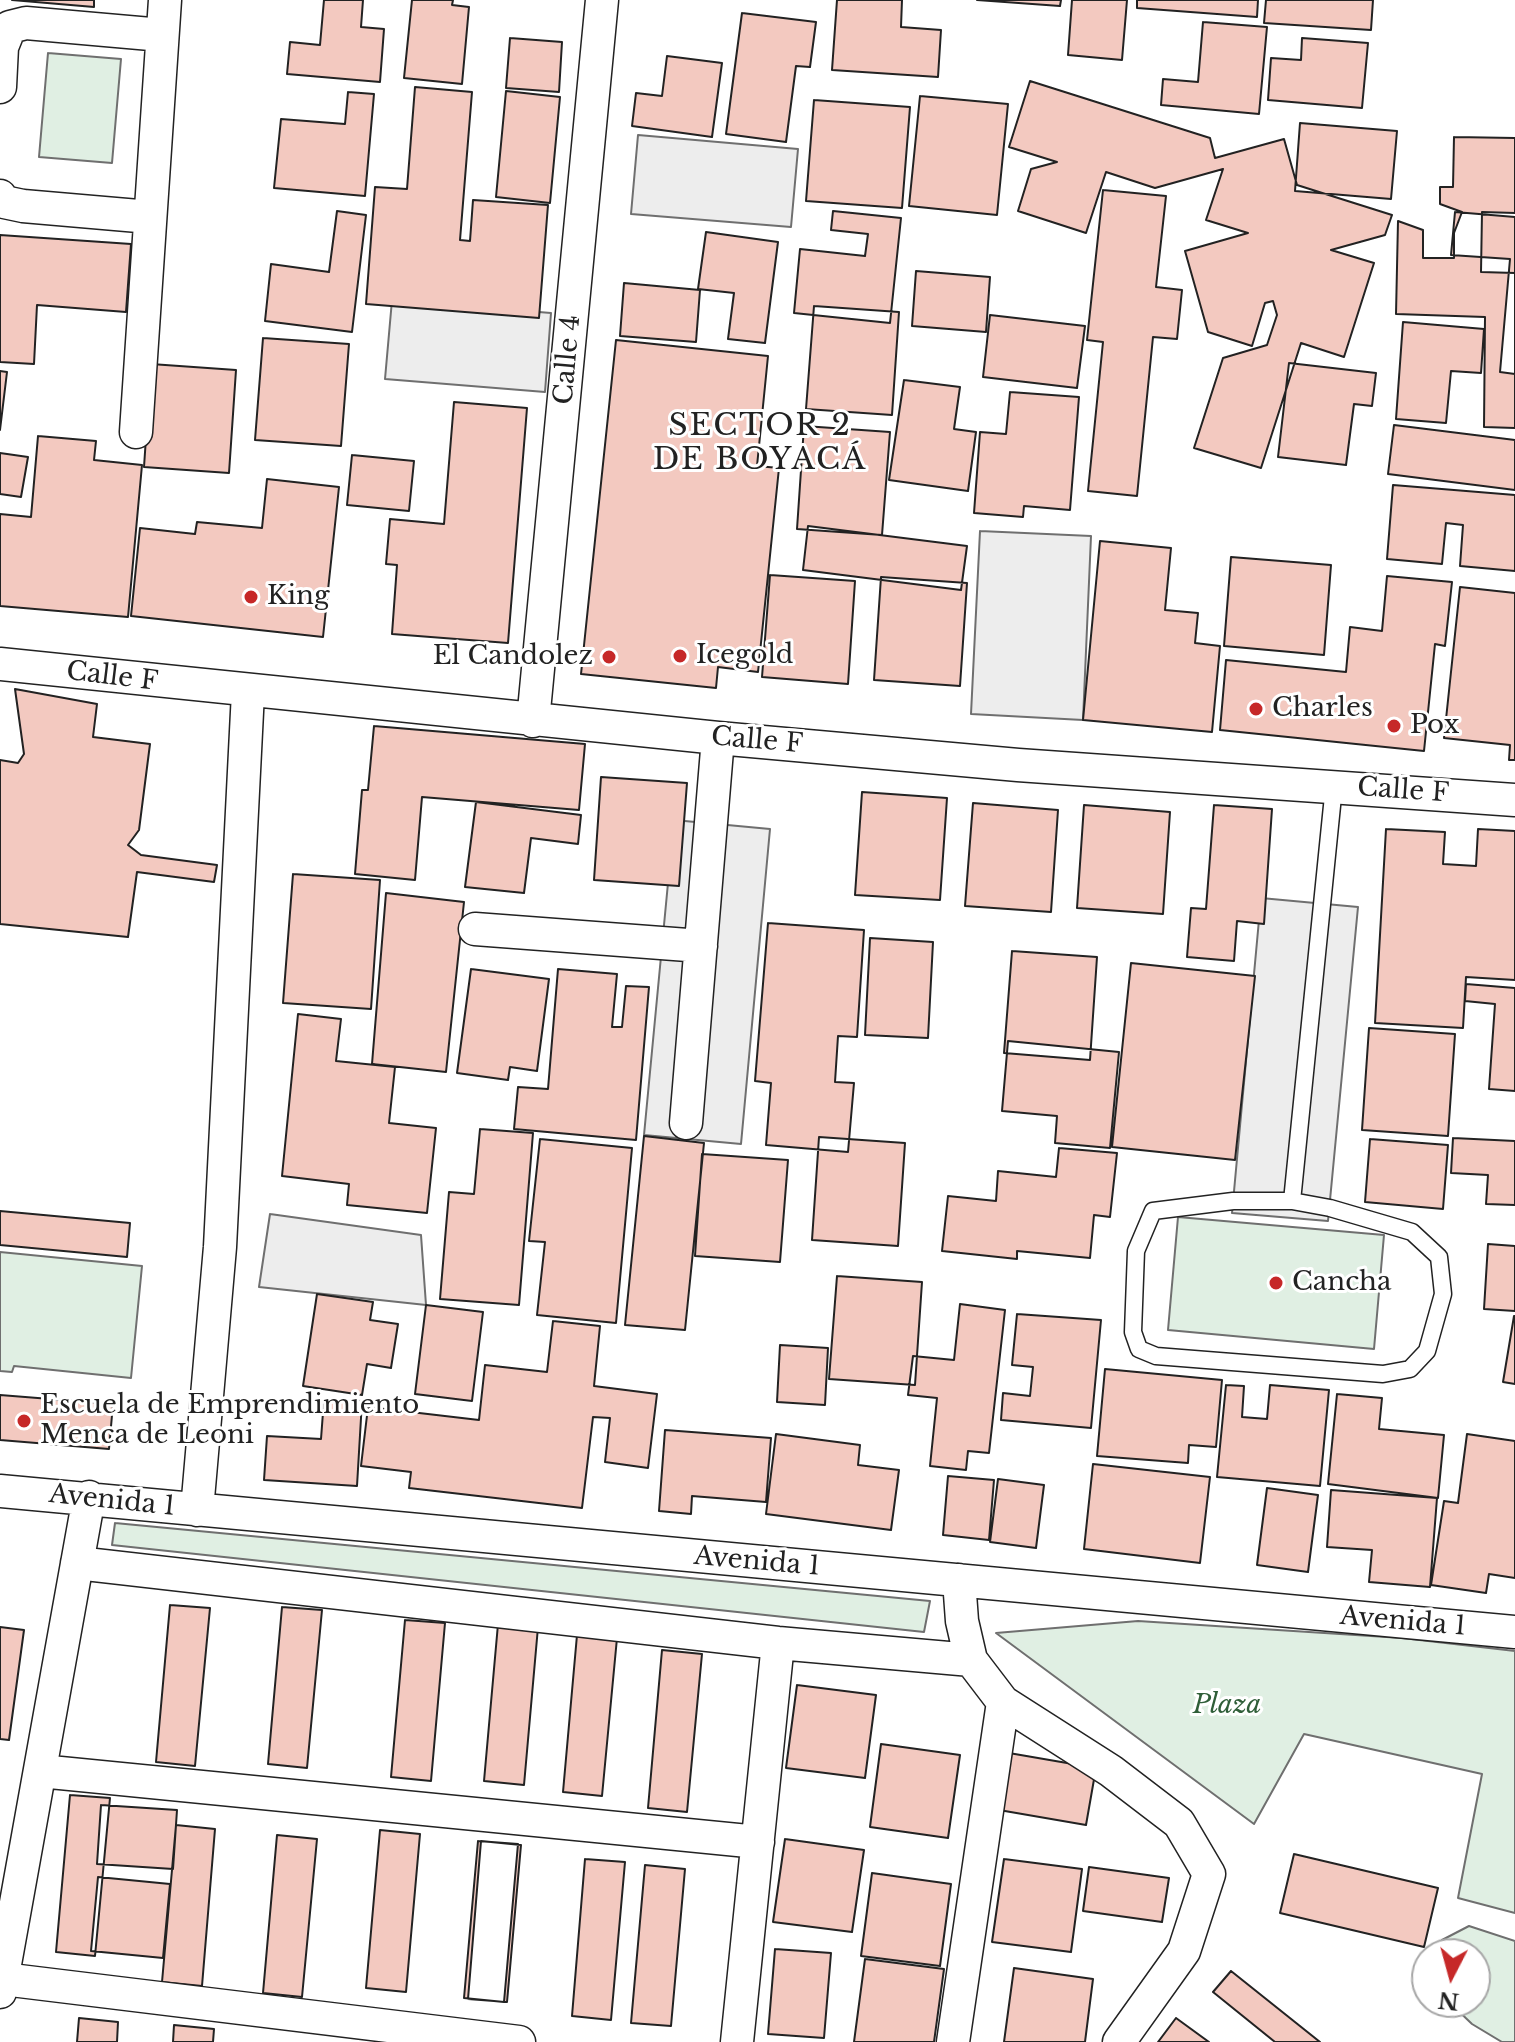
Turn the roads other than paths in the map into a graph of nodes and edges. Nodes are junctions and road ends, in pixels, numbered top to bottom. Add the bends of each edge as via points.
1 (165, 0) edge
2 (602, 0) edge
3 (162, 35) junction
4 (0, 87) edge
5 (0, 196) edge
6 (150, 217) junction
7 (136, 432) dead end
8 (0, 664) edge
9 (248, 692) junction
10 (533, 721) junction
11 (718, 738) junction
12 (1334, 786) junction
13 (1515, 800) edge
14 (475, 929) dead end
15 (701, 946) junction
16 (686, 1123) dead end
17 (1292, 1201) junction
18 (0, 1491) edge
19 (89, 1497) junction
20 (197, 1510) junction
21 (77, 1563) junction
22 (959, 1580) junction
23 (1515, 1632) edge
24 (778, 1643) junction
25 (971, 1660) junction
26 (1003, 1702) junction
27 (40, 1771) junction
28 (758, 1842) junction
29 (1, 1985) edge
30 (519, 2042) edge
31 (737, 2042) edge
32 (953, 2042) edge
33 (1119, 2042) edge

1 - 3 street
2 - 10 street, Calle 4
3 - 4 street via 26,23 10,27 2,47
3 - 6 street
5 - 6 street via 23,206
6 - 7 street
8 - 9 street, Calle F
9 - 10 street, Calle F
9 - 20 street via 220,1247
10 - 11 street, Calle F
11 - 12 street, Calle F
11 - 15 street
12 - 13 street, Calle F
12 - 17 lane
14 - 15 street
15 - 16 street
17 - 17 lane via 1412,1232 1439,1257 1443,1294 1427,1351 1410,1369 1383,1374 1156,1356 1139,1349 1133,1332 1136,1251 1153,1211 1233,1201
18 - 19 street, Avenida 1
19 - 20 street, Avenida 1
19 - 21 street
20 - 22 street, Avenida 1
21 - 24 street
21 - 27 street
22 - 23 street, Avenida 1
22 - 25 street
24 - 25 street
24 - 28 street
25 - 26 street
26 - 32 street
26 - 33 street via 1111,1771 1179,1823 1209,1874 1184,1951
27 - 28 street
27 - 29 street
28 - 31 street
29 - 30 street

